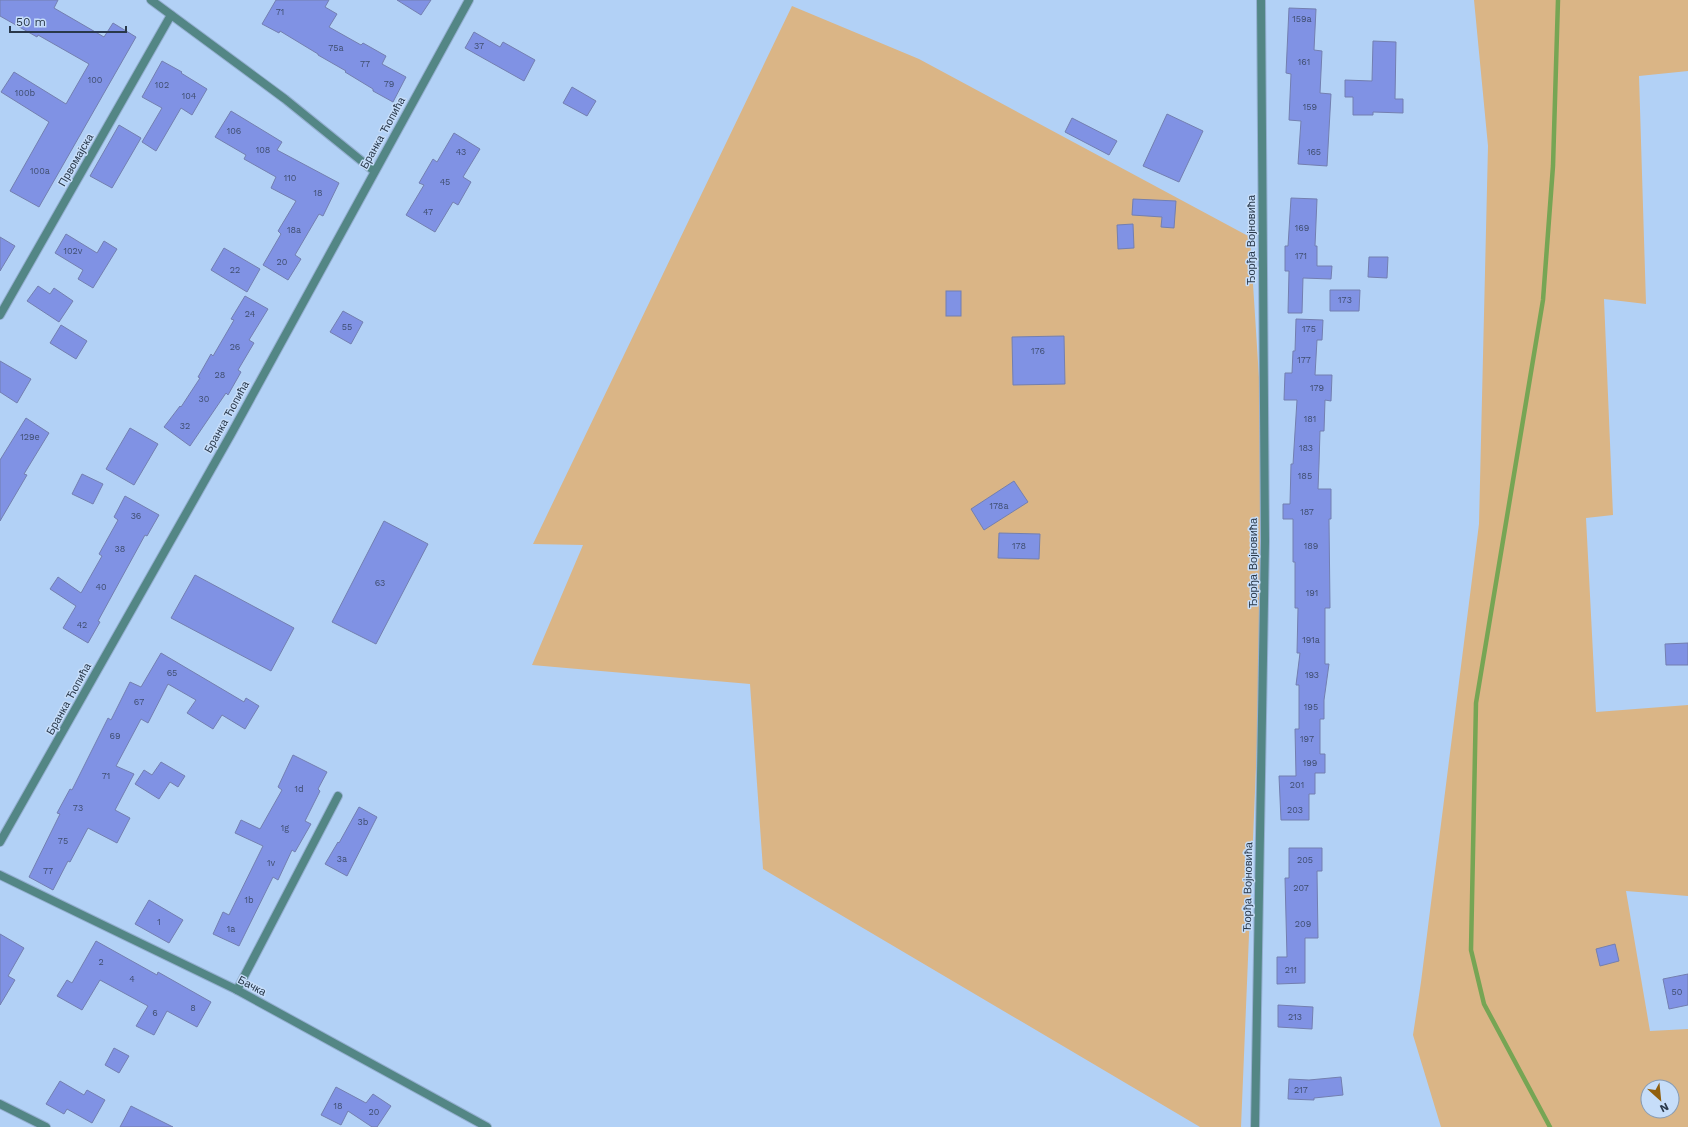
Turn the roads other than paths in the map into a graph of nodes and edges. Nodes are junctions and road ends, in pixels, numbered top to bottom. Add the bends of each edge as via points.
1 (151, 0) edge
2 (469, 0) edge
3 (1261, 0) edge
4 (171, 15) junction
5 (374, 171) junction
6 (0, 315) edge
7 (338, 796) dead end
8 (0, 842) edge
9 (0, 875) edge
10 (236, 990) junction
11 (0, 1104) edge
12 (46, 1127) edge
13 (487, 1127) edge
14 (1255, 1127) edge

1 - 4 street
2 - 5 street, Бранка Ћопића
3 - 14 street, Ђорђа Војновића via 1265,541
4 - 5 street via 285,99
4 - 6 street, Првомајска
5 - 8 street, Бранка Ћопића via 230,436
7 - 10 street
9 - 10 street, Бачка
10 - 13 street, Бачка
11 - 12 street

